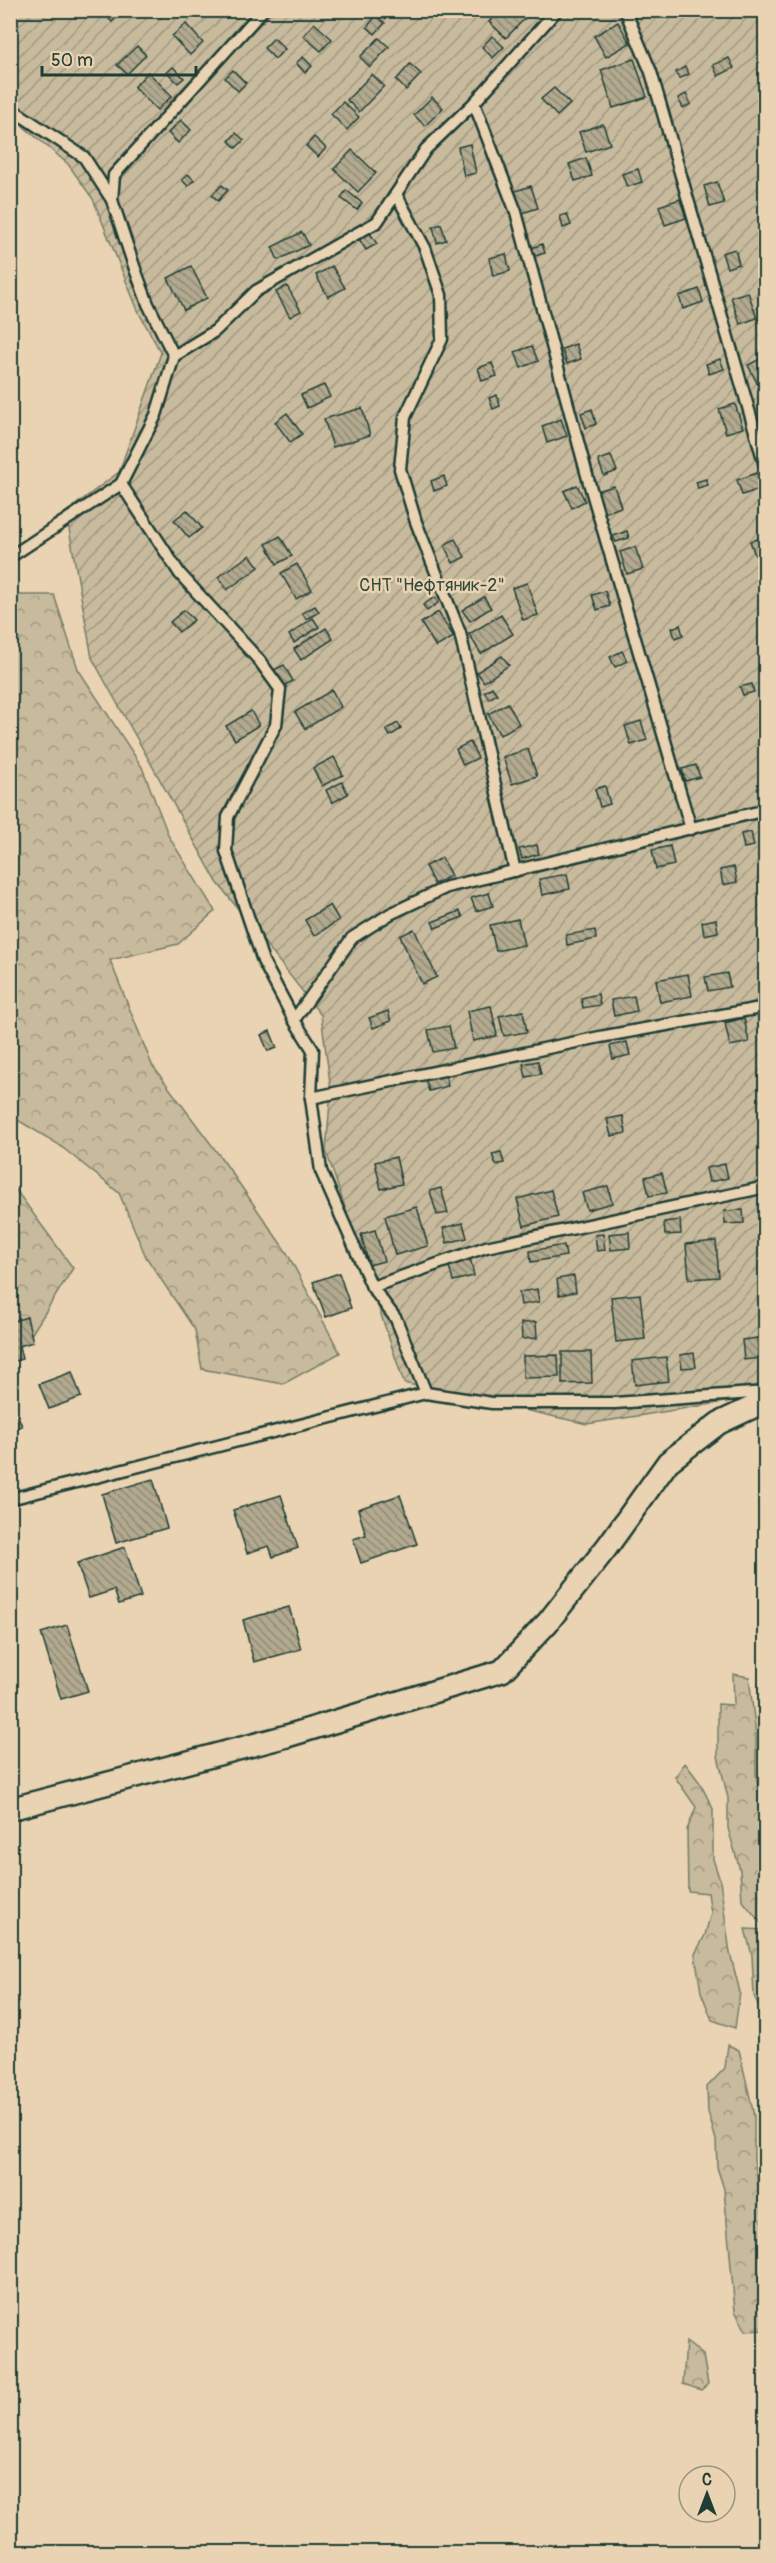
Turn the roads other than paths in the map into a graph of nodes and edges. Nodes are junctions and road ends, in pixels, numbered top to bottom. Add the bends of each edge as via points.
1 (263, 10) edge
2 (557, 10) edge
3 (626, 10) edge
4 (474, 104) junction
5 (10, 108) edge
6 (396, 194) junction
7 (112, 200) junction
8 (174, 356) junction
9 (765, 469) edge
10 (121, 484) junction
11 (10, 557) edge
12 (765, 810) edge
13 (691, 829) junction
14 (515, 871) junction
15 (765, 1007) edge
16 (294, 1020) junction
17 (311, 1098) junction
18 (765, 1187) edge
19 (372, 1287) junction
20 (765, 1392) edge
21 (426, 1393) junction
22 (765, 1401) edge
23 (10, 1499) edge
24 (10, 1809) edge

1 - 7 lane via 114,175
2 - 4 lane
3 - 9 lane via 651,72
4 - 6 lane via 426,149
4 - 13 lane via 516,212 588,479
5 - 7 lane via 84,157
6 - 8 lane via 377,222 256,291 215,331
6 - 14 lane via 425,248 441,295 442,339 405,417 400,469 416,522 460,633
7 - 8 lane via 148,304
8 - 10 lane via 156,415
10 - 11 lane
10 - 16 lane via 180,574 259,660 280,689 276,724 228,817 226,851 263,961
12 - 13 lane
13 - 14 lane
14 - 16 lane via 447,887 390,914 352,938
15 - 17 lane via 600,1037
16 - 17 lane via 314,1050
17 - 19 lane via 321,1172
18 - 19 lane via 486,1247
19 - 21 lane via 396,1319
20 - 21 lane via 615,1402 492,1403
21 - 23 lane
22 - 24 street via 719,1423 668,1462 548,1622 502,1671 287,1736

